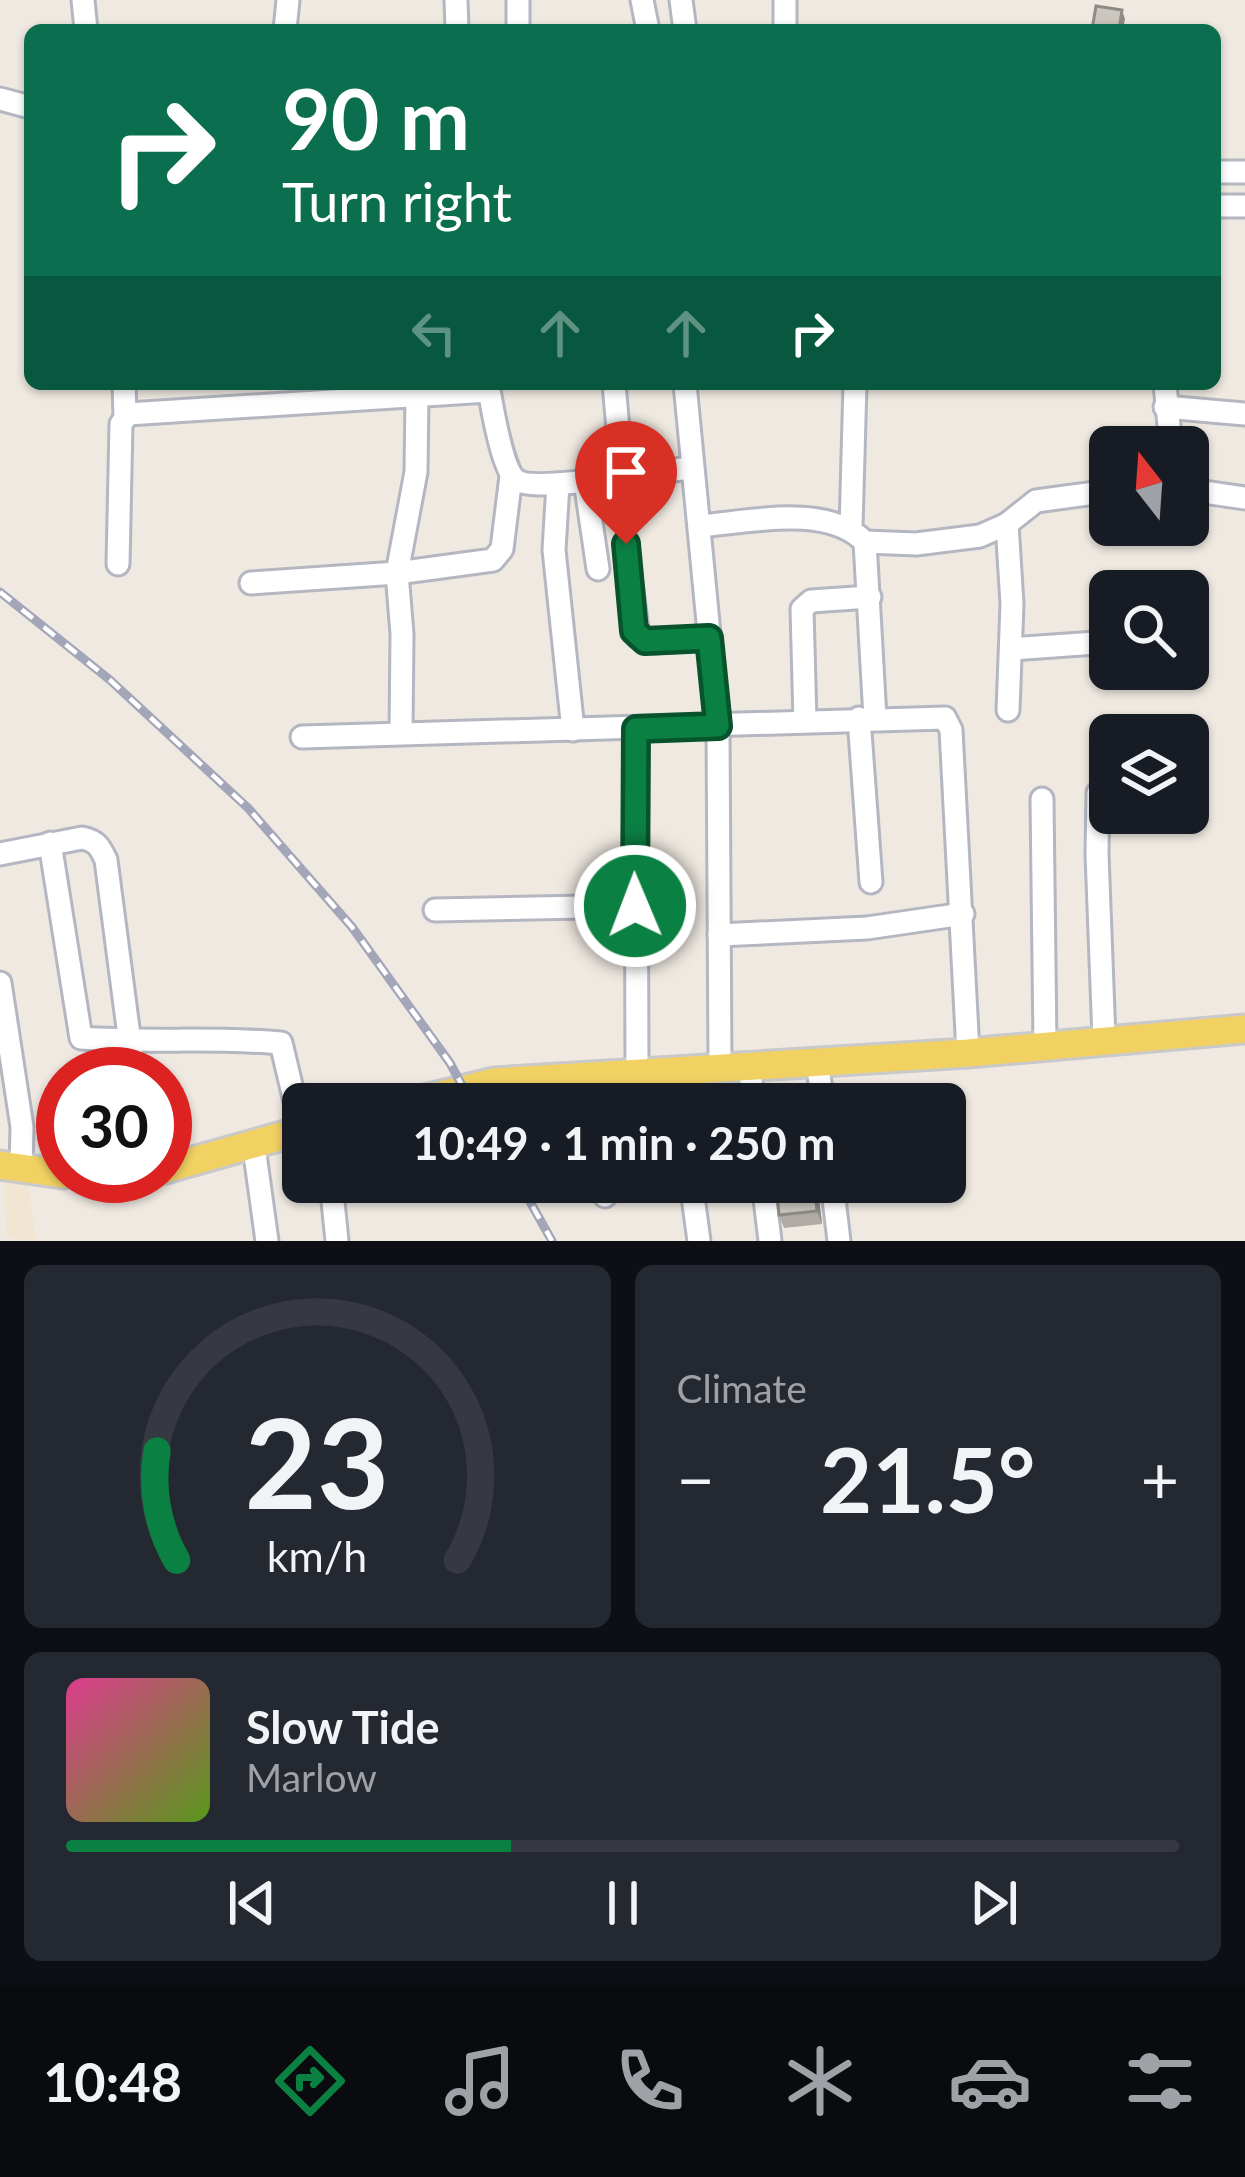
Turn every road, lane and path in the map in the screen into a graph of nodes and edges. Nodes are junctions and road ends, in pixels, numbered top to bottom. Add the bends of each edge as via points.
1 (124, 390) edge
2 (458, 390) edge
3 (489, 390) edge
4 (615, 390) edge
5 (686, 390) edge
6 (855, 390) edge
7 (235, 394) edge
8 (417, 394) junction
9 (1165, 396) edge
10 (1245, 414) edge
11 (125, 416) junction
12 (1169, 426) edge
13 (691, 468) junction
14 (622, 474) junction
15 (511, 476) junction
16 (585, 481) junction
17 (558, 484) junction
18 (1209, 493) edge
19 (1089, 494) edge
20 (1245, 499) edge
21 (1007, 524) junction
22 (700, 526) junction
23 (858, 535) junction
24 (626, 544) dead end
25 (118, 564) dead end
26 (598, 569) dead end
27 (397, 573) junction
28 (250, 583) dead end
29 (870, 597) junction
30 (709, 638) junction
31 (1089, 643) edge
32 (1011, 649) junction
33 (1008, 710) dead end
34 (867, 718) junction
35 (805, 721) junction
36 (718, 726) junction
37 (636, 729) junction
38 (572, 730) junction
39 (401, 733) junction
40 (302, 736) dead end
41 (1042, 799) dead end
42 (1097, 834) edge
43 (50, 843) junction
44 (0, 854) edge
45 (871, 882) dead end
46 (635, 906) junction
47 (435, 910) dead end
48 (963, 914) junction
49 (718, 935) junction
50 (0, 983) edge
51 (1245, 1029) edge
52 (1104, 1039) junction
53 (133, 1042) junction
54 (1045, 1045) junction
55 (133, 1047) edge
56 (968, 1053) junction
57 (818, 1061) junction
58 (749, 1065) junction
59 (720, 1066) junction
60 (676, 1070) junction
61 (637, 1073) junction
62 (291, 1083) edge
63 (600, 1083) edge
64 (678, 1083) edge
65 (751, 1083) edge
66 (821, 1083) edge
67 (282, 1138) edge
68 (254, 1147) junction
69 (192, 1162) edge
70 (10, 1167) edge
71 (333, 1203) edge
72 (694, 1203) edge
73 (765, 1203) edge
74 (834, 1203) edge
75 (267, 1241) edge
76 (337, 1241) edge
77 (699, 1241) edge
78 (770, 1241) edge
79 (839, 1241) edge

1 - 11 street
2 - 8 street
3 - 15 street
4 - 14 street
5 - 13 street
6 - 23 street
7 - 8 street
7 - 11 street
8 - 27 street via 416,472
9 - 10 street
9 - 12 street
11 - 25 street
13 - 14 street
13 - 22 street
14 - 16 street
15 - 17 street via 528,485
15 - 27 street via 500,555
16 - 17 street
16 - 26 street
17 - 38 street via 554,550
18 - 20 street
19 - 21 street via 1036,501
21 - 23 street via 940,542
21 - 32 street
22 - 23 street via 788,519
22 - 30 street
23 - 29 street
24 - 30 street via 638,637
27 - 28 street
27 - 39 street
29 - 34 street
29 - 35 street via 811,601 802,609
30 - 36 street
31 - 32 street
32 - 33 street
34 - 35 street
34 - 45 street
34 - 48 street via 934,716 949,723
35 - 36 street
36 - 37 street
36 - 49 street
37 - 38 street
37 - 46 street
38 - 39 street
39 - 40 street
41 - 54 street
42 - 52 street
43 - 44 street
43 - 53 street via 81,1038
43 - 53 street via 93,840 106,860
46 - 47 street
46 - 61 street
48 - 49 street
48 - 56 street
49 - 59 street
50 - 70 street via 22,1127
51 - 52 main road
52 - 54 main road
53 - 55 street
53 - 62 street via 281,1043
54 - 56 main road
56 - 57 main road
57 - 58 main road
57 - 66 street
58 - 59 main road
58 - 65 street
59 - 60 main road
60 - 61 main road
60 - 64 street
61 - 63 main road
67 - 68 main road
68 - 69 main road
68 - 75 street
71 - 76 street
72 - 77 street
73 - 78 street
74 - 79 street

